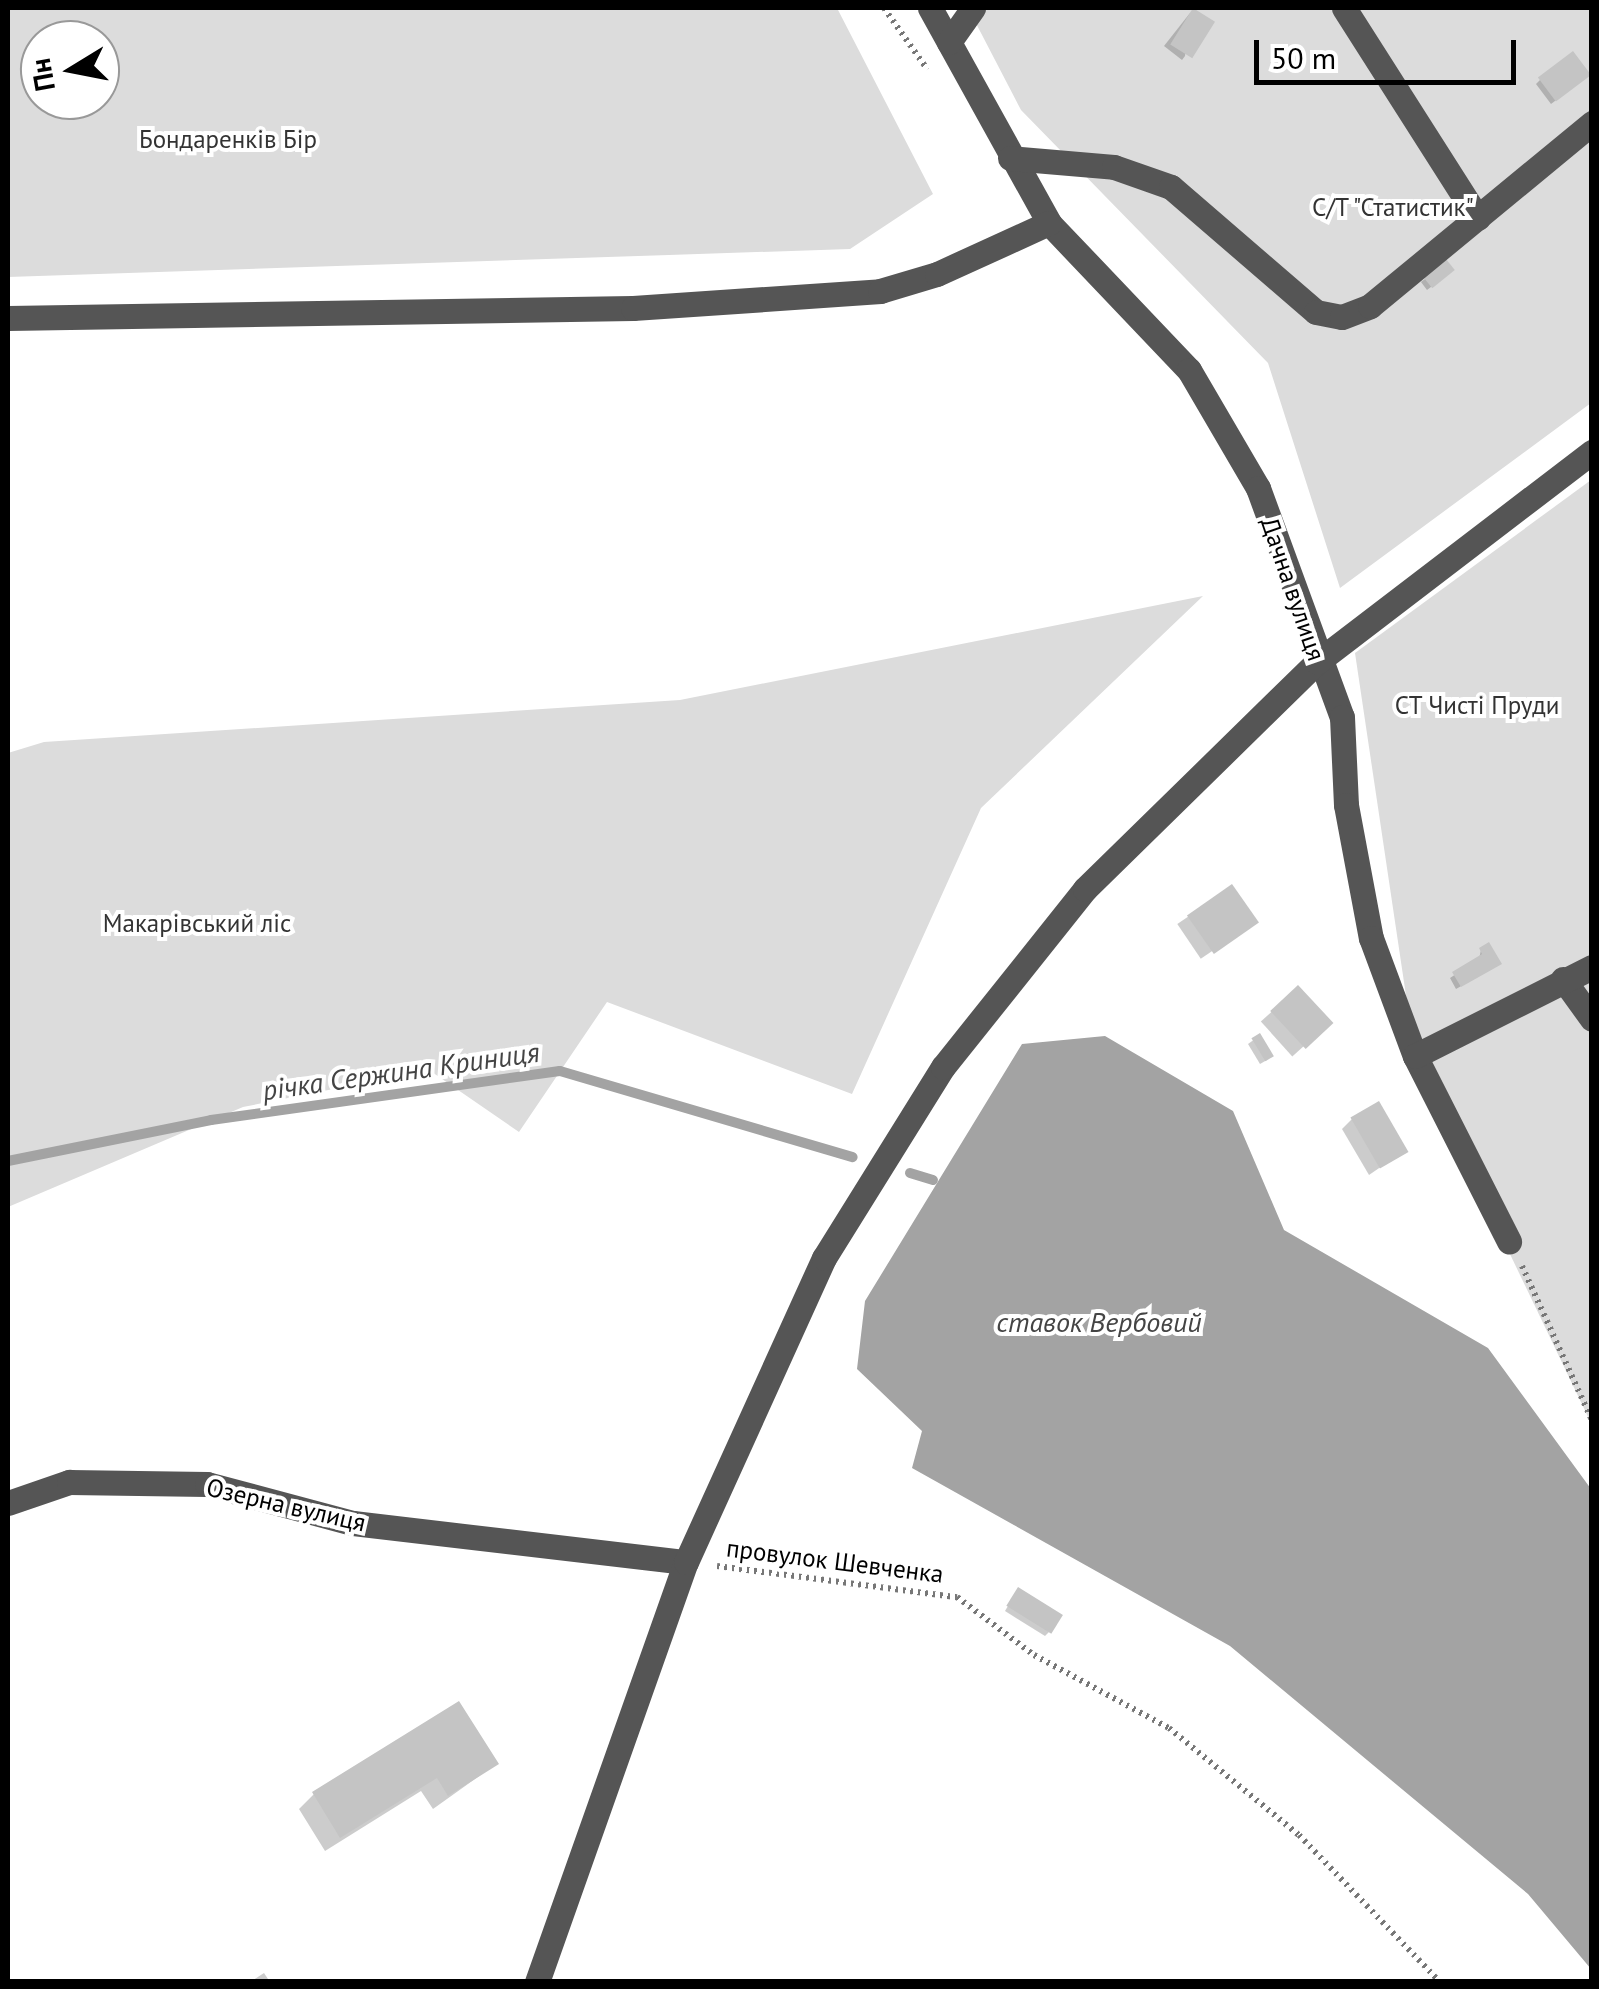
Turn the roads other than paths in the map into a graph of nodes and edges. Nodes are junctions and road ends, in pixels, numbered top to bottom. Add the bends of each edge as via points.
1 (930, 8) edge
2 (973, 8) edge
3 (1344, 8) edge
4 (948, 42) junction
5 (1592, 123) edge
6 (1010, 158) junction
7 (1478, 218) junction
8 (1049, 223) junction
9 (8, 318) edge
10 (1592, 452) edge
11 (1317, 662) junction
12 (1592, 967) edge
13 (1563, 979) junction
14 (1592, 1019) edge
15 (1415, 1056) junction
16 (1509, 1241) road end
17 (8, 1502) edge
18 (686, 1562) junction
19 (538, 1982) edge

1 - 4 street, Дачна вулиця
2 - 4 street
3 - 7 street
4 - 6 street, Дачна вулиця
5 - 7 street
6 - 7 street via 1114,167 1171,187 1316,312 1342,317 1370,306
6 - 8 street, Дачна вулиця
8 - 9 street via 937,274 880,291 632,308
8 - 11 street, Дачна вулиця via 1189,370 1258,488
10 - 11 street
11 - 15 street, Дачна вулиця via 1342,717 1346,805 1371,938
11 - 18 street via 1085,889 943,1067 824,1258
12 - 13 street
13 - 14 street
13 - 15 street
15 - 16 street, Дачна вулиця
17 - 18 street, Озерна вулиця via 69,1482 206,1484 353,1523
18 - 19 street

